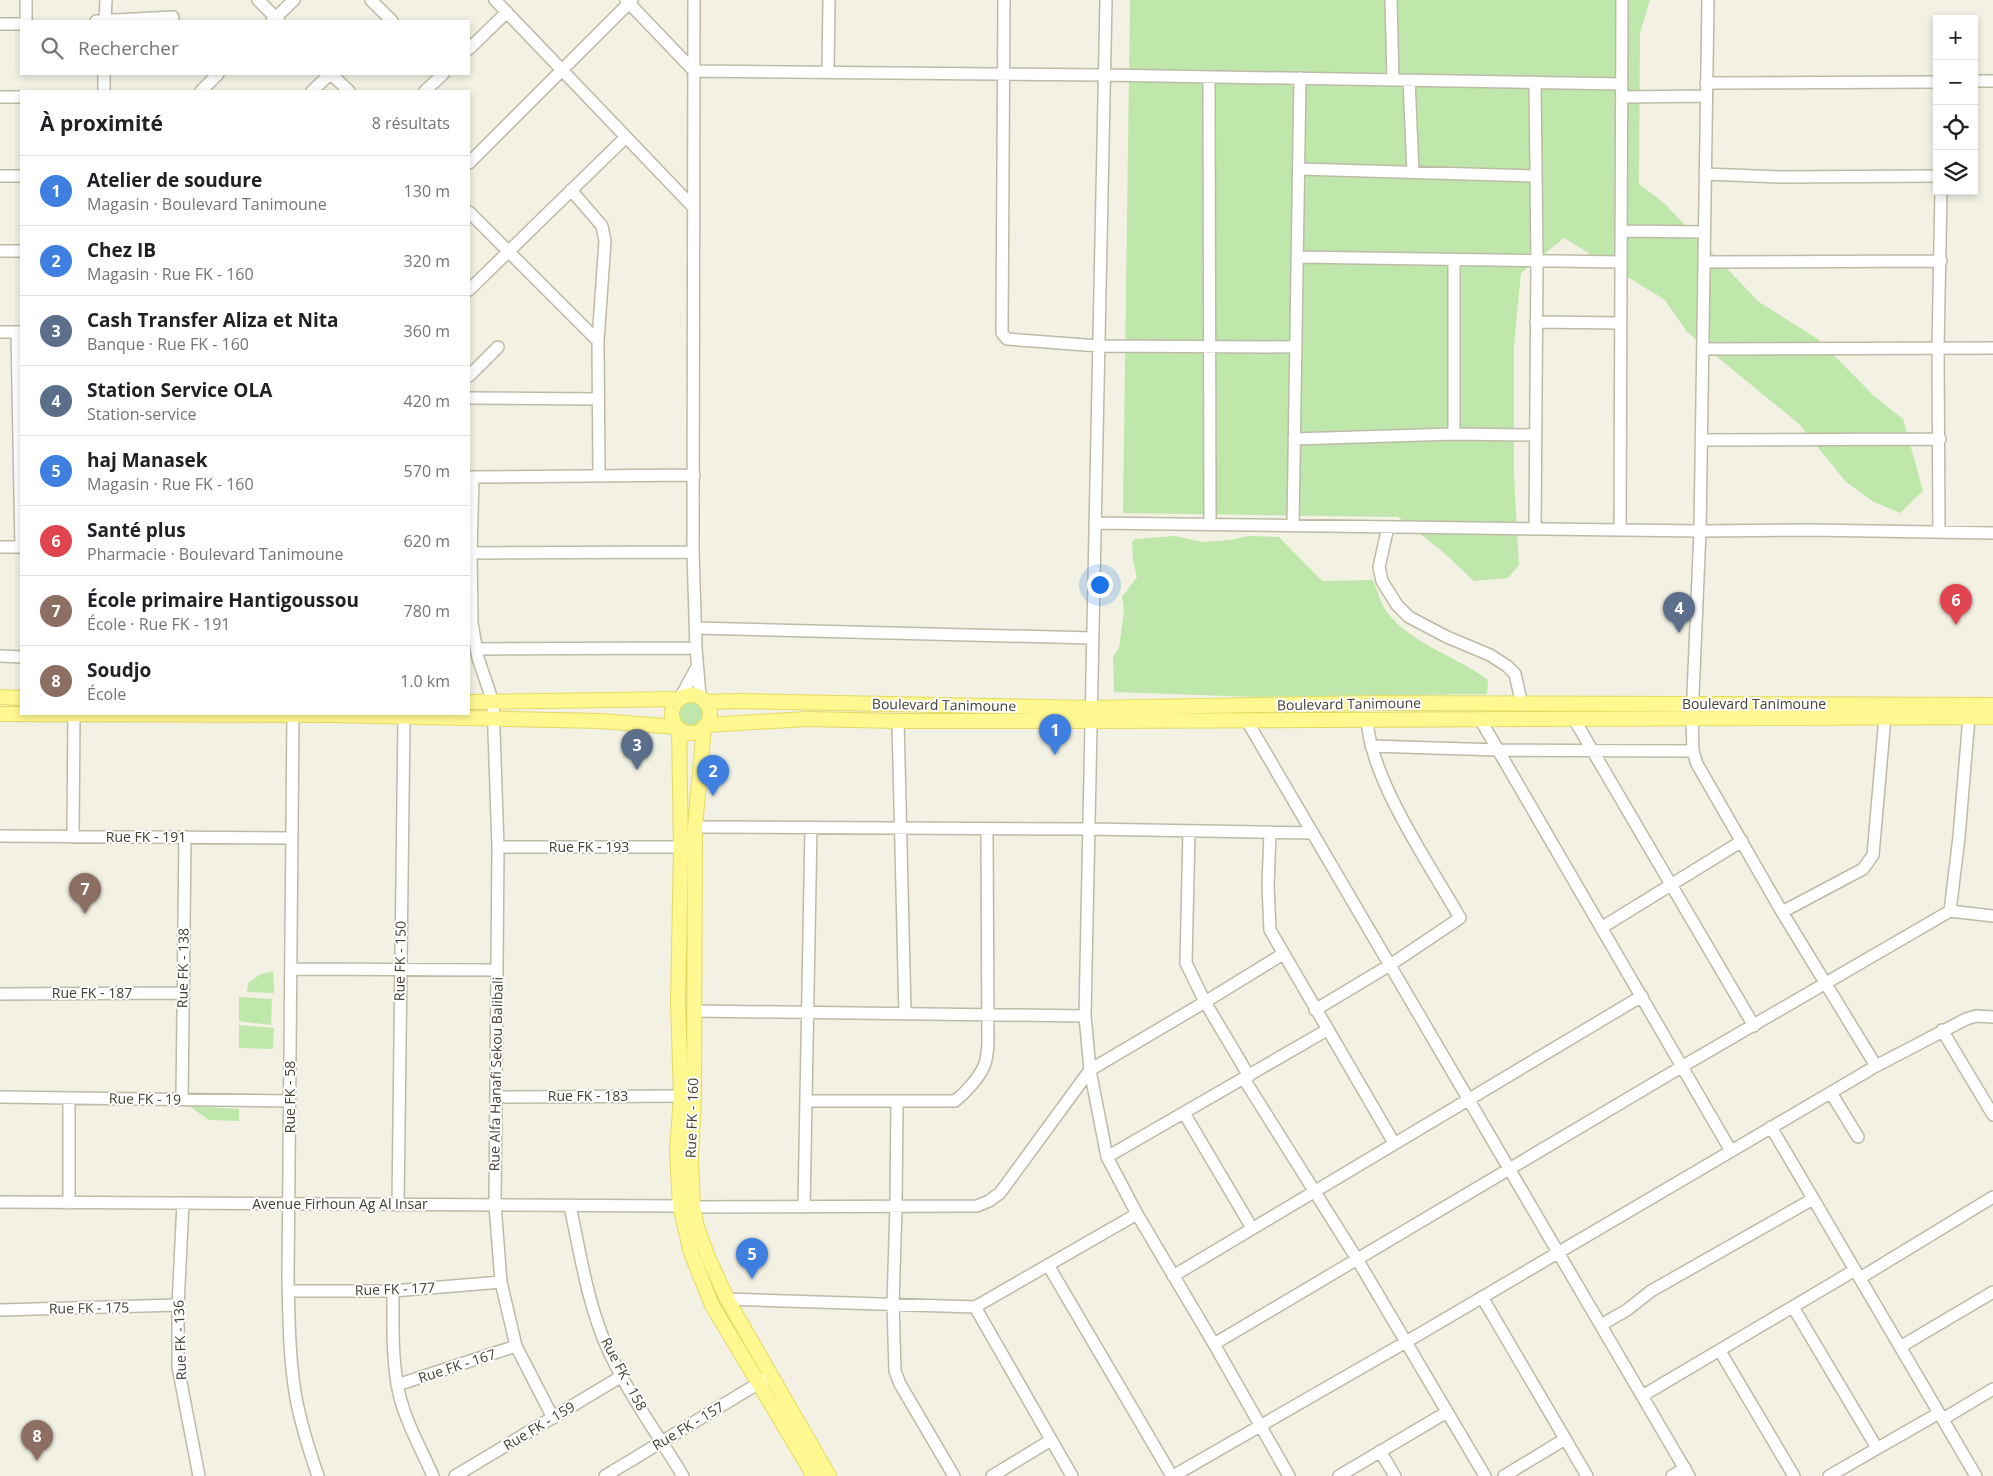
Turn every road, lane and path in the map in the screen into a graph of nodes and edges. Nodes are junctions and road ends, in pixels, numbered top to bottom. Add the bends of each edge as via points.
1 (26, 0) edge
2 (106, 0) edge
3 (258, 0) edge
4 (294, 0) edge
5 (371, 0) edge
6 (496, 0) edge
7 (694, 0) edge
8 (829, 0) edge
9 (1004, 0) edge
10 (1106, 0) edge
11 (1391, 0) edge
12 (1622, 0) edge
13 (1708, 0) edge
14 (629, 1) edge
15 (506, 12) junction
16 (173, 17) dead end
17 (26, 20) edge
18 (105, 20) edge
19 (122, 20) edge
20 (276, 20) edge
21 (391, 20) edge
22 (0, 24) edge
23 (20, 24) edge
24 (470, 48) edge
25 (562, 70) junction
26 (694, 71) junction
27 (828, 72) junction
28 (1003, 74) junction
29 (104, 75) edge
30 (217, 75) edge
31 (330, 75) edge
32 (332, 75) edge
33 (442, 75) edge
34 (1105, 75) junction
35 (1210, 77) junction
36 (1300, 78) junction
37 (1393, 80) junction
38 (1409, 80) junction
39 (1978, 81) edge
40 (1993, 81) edge
41 (1535, 82) junction
42 (1933, 82) edge
43 (1706, 83) junction
44 (1622, 84) junction
45 (104, 90) edge
46 (201, 90) edge
47 (313, 90) edge
48 (348, 90) edge
49 (426, 90) edge
50 (1706, 96) junction
51 (0, 97) edge
52 (20, 97) edge
53 (1622, 97) junction
54 (626, 137) junction
55 (470, 162) edge
56 (1298, 169) junction
57 (1413, 172) junction
58 (1706, 174) junction
59 (0, 176) edge
60 (20, 176) edge
61 (1536, 176) junction
62 (1933, 176) edge
63 (571, 190) junction
64 (1941, 195) edge
65 (694, 208) junction
66 (470, 213) edge
67 (1622, 231) junction
68 (1704, 232) junction
69 (0, 251) edge
70 (20, 251) edge
71 (508, 252) junction
72 (1297, 257) junction
73 (1454, 261) junction
74 (1537, 261) junction
75 (1621, 262) junction
76 (1704, 262) junction
77 (1941, 262) junction
78 (470, 289) edge
79 (1536, 322) junction
80 (1621, 323) junction
81 (0, 332) edge
82 (19, 332) edge
83 (598, 342) junction
84 (1099, 346) junction
85 (498, 347) dead end
86 (1210, 347) junction
87 (1296, 347) junction
88 (1993, 348) edge
89 (1703, 349) junction
90 (1938, 349) junction
91 (470, 375) edge
92 (20, 396) edge
93 (470, 398) edge
94 (598, 399) junction
95 (1454, 434) junction
96 (1535, 435) junction
97 (1294, 439) junction
98 (1940, 439) junction
99 (1701, 440) junction
100 (20, 468) edge
101 (694, 475) junction
102 (599, 476) junction
103 (471, 477) edge
104 (1095, 523) junction
105 (1210, 524) junction
106 (1293, 526) junction
107 (1388, 527) junction
108 (1535, 529) junction
109 (1620, 530) junction
110 (1700, 531) junction
111 (1940, 532) junction
112 (1993, 533) edge
113 (0, 547) edge
114 (20, 547) edge
115 (694, 552) junction
116 (470, 553) edge
117 (695, 628) junction
118 (1092, 638) junction
119 (696, 648) junction
120 (474, 655) edge
121 (0, 656) edge
122 (20, 657) edge
123 (697, 667) junction
124 (0, 697) edge
125 (20, 698) edge
126 (679, 699) junction
127 (703, 700) junction
128 (470, 702) edge
129 (493, 702) junction
130 (1522, 705) junction
131 (1993, 705) edge
132 (1692, 711) junction
133 (0, 714) edge
134 (20, 714) edge
135 (74, 715) edge
136 (293, 715) edge
137 (1091, 715) junction
138 (404, 717) junction
139 (1968, 717) junction
140 (1993, 717) edge
141 (1885, 718) junction
142 (494, 719) junction
143 (1367, 719) junction
144 (1480, 719) junction
145 (1574, 719) junction
146 (898, 721) junction
147 (1247, 721) junction
148 (705, 726) junction
149 (678, 728) junction
150 (1371, 746) junction
151 (1498, 750) junction
152 (1592, 750) junction
153 (1693, 751) junction
154 (695, 828) junction
155 (811, 828) junction
156 (900, 828) junction
157 (987, 828) junction
158 (1089, 829) junction
159 (1189, 831) junction
160 (1270, 832) junction
161 (1313, 833) junction
162 (0, 836) edge
163 (73, 837) junction
164 (185, 837) junction
165 (292, 838) junction
166 (1742, 841) junction
167 (498, 847) junction
168 (681, 847) junction
169 (1671, 885) junction
170 (1950, 911) junction
171 (1782, 912) junction
172 (1993, 916) edge
173 (1601, 928) junction
174 (1283, 954) junction
175 (1390, 964) junction
176 (291, 969) junction
177 (400, 969) junction
178 (497, 970) junction
179 (1825, 985) junction
180 (183, 993) junction
181 (0, 994) edge
182 (1642, 996) junction
183 (1205, 1002) junction
184 (1316, 1010) junction
185 (694, 1011) junction
186 (807, 1012) junction
187 (905, 1014) junction
188 (986, 1015) junction
189 (1085, 1016) junction
190 (1993, 1017) edge
191 (1754, 1026) junction
192 (1327, 1030) junction
193 (1942, 1030) junction
194 (1683, 1066) junction
195 (1876, 1066) junction
196 (1090, 1070) junction
197 (1246, 1077) junction
198 (1832, 1093) junction
199 (681, 1096) junction
200 (0, 1097) edge
201 (496, 1097) junction
202 (69, 1098) junction
203 (182, 1099) junction
204 (1468, 1099) junction
205 (290, 1101) junction
206 (806, 1101) junction
207 (897, 1101) junction
208 (1184, 1113) junction
209 (1993, 1115) edge
210 (1771, 1127) junction
211 (1858, 1137) dead end
212 (1394, 1143) junction
213 (1731, 1150) junction
214 (1107, 1158) junction
215 (1509, 1169) junction
216 (1315, 1190) junction
217 (1993, 1197) edge
218 (1813, 1199) junction
219 (0, 1202) edge
220 (69, 1203) junction
221 (183, 1203) junction
222 (290, 1204) junction
223 (398, 1205) junction
224 (495, 1205) junction
225 (570, 1206) junction
226 (686, 1206) junction
227 (896, 1206) junction
228 (804, 1207) junction
229 (1137, 1214) junction
230 (691, 1228) junction
231 (1252, 1228) junction
232 (1558, 1252) junction
233 (1357, 1259) junction
234 (1048, 1266) junction
235 (1858, 1274) junction
236 (1173, 1276) junction
237 (501, 1282) junction
238 (288, 1290) junction
239 (393, 1291) junction
240 (1993, 1292) edge
241 (1482, 1297) junction
242 (727, 1299) junction
243 (893, 1304) junction
244 (178, 1305) junction
245 (976, 1307) junction
246 (1793, 1307) junction
247 (0, 1310) edge
248 (1601, 1325) junction
249 (1406, 1342) junction
250 (1214, 1344) junction
251 (516, 1346) junction
252 (1900, 1347) junction
253 (1720, 1351) junction
254 (622, 1376) junction
255 (765, 1380) junction
256 (397, 1385) junction
257 (1993, 1389) edge
258 (1642, 1396) junction
259 (1447, 1412) junction
260 (1941, 1416) junction
261 (553, 1418) junction
262 (1260, 1425) junction
263 (1565, 1439) junction
264 (1051, 1440) junction
265 (662, 1442) junction
266 (1877, 1448) junction
267 (1380, 1451) junction
268 (1687, 1472) edge
269 (197, 1475) edge
270 (318, 1476) edge
271 (433, 1476) edge
272 (455, 1476) edge
273 (605, 1476) edge
274 (683, 1476) edge
275 (814, 1476) edge
276 (829, 1476) edge
277 (954, 1476) edge
278 (992, 1476) edge
279 (1072, 1476) edge
280 (1173, 1476) edge
281 (1289, 1476) edge
282 (1338, 1476) edge
283 (1395, 1476) edge
284 (1485, 1476) edge
285 (1504, 1476) edge
286 (1587, 1476) edge
287 (1672, 1476) edge
288 (1794, 1476) edge
289 (1829, 1476) edge
290 (1976, 1476) edge

1 - 17 street
2 - 18 street
3 - 20 street
4 - 20 street
5 - 21 street
6 - 15 street
7 - 26 street
8 - 27 street
9 - 28 street
10 - 34 street
11 - 37 street
12 - 44 street
13 - 43 street
14 - 25 street
14 - 26 street
15 - 24 street
15 - 25 street
16 - 19 street
22 - 23 street
25 - 54 street
25 - 55 street
26 - 27 street
26 - 65 street
27 - 28 street
28 - 34 street
28 - 84 street via 1002,333 1007,339
29 - 45 street
30 - 46 street
31 - 47 street
32 - 48 street
33 - 49 street
34 - 35 street
34 - 84 street
35 - 36 street
35 - 86 street
36 - 37 street
36 - 56 street
37 - 38 street
38 - 41 street
38 - 57 street
39 - 40 street
41 - 44 street
41 - 61 street
42 - 43 street
43 - 50 street
44 - 53 street
50 - 53 street
50 - 58 street
51 - 52 street
53 - 67 street
54 - 63 street
54 - 65 street
56 - 57 street
56 - 72 street
57 - 61 street
58 - 62 street
58 - 68 street
59 - 60 street
61 - 74 street
63 - 71 street
63 - 83 street via 605,231
64 - 77 street
65 - 101 street
66 - 71 street
67 - 68 street
67 - 75 street
68 - 76 street
69 - 70 street
71 - 78 street
71 - 83 street
72 - 73 street
72 - 87 street
73 - 74 street
73 - 95 street
74 - 75 street
74 - 79 street
75 - 80 street
76 - 77 street
76 - 89 street
77 - 90 street
79 - 80 street
79 - 96 street
80 - 109 street
81 - 82 street
82 - 92 street
83 - 94 street
84 - 86 street
84 - 104 street
85 - 91 street
86 - 87 street
86 - 105 street
87 - 97 street
88 - 90 street
89 - 90 street
89 - 99 street
90 - 98 street
92 - 100 street
93 - 94 street
94 - 102 street
95 - 96 street
95 - 97 street
96 - 108 street
97 - 106 street
98 - 99 street
98 - 111 street
99 - 110 street
101 - 102 street
101 - 115 street
102 - 103 street
103 - 116 street, Rue Alfa Hanafi Sekou Balibali
104 - 105 street
104 - 118 street
105 - 106 street
106 - 107 street
107 - 108 street
107 - 130 street via 1380,567 1382,581 1397,606 1409,617 1507,666 1515,674
108 - 109 street
109 - 110 street
110 - 111 street
110 - 132 street
111 - 112 street
113 - 114 street
115 - 116 street
115 - 117 street
116 - 120 street, Rue Alfa Hanafi Sekou Balibali
117 - 118 street
117 - 119 street
118 - 137 street
119 - 120 street
119 - 123 street
120 - 129 street, Rue Alfa Hanafi Sekou Balibali
121 - 122 street
123 - 126 street
123 - 127 street
124 - 125 main road
126 - 127 main road via 690,695
126 - 129 main road
126 - 149 main road via 672,710
127 - 137 main road, Boulevard Tanimoune
127 - 148 main road via 709,716
128 - 129 main road
129 - 142 street, Rue Alfa Hanafi Sekou Balibali
130 - 132 main road, Boulevard Tanimoune
130 - 137 main road, Boulevard Tanimoune via 1376,703
131 - 132 main road, Boulevard Tanimoune
132 - 141 main road, Boulevard Tanimoune
132 - 145 main road, Boulevard Tanimoune
132 - 153 street
133 - 134 main road
135 - 163 street
136 - 138 main road
136 - 165 street, Rue FK - 58
137 - 146 main road, Boulevard Tanimoune
137 - 147 main road, Boulevard Tanimoune
137 - 158 street
138 - 142 main road
138 - 177 street, Rue FK - 150
139 - 140 main road, Boulevard Tanimoune
139 - 141 main road, Boulevard Tanimoune
139 - 170 street
141 - 171 street via 1873,855 1863,869
142 - 149 main road via 600,721
142 - 167 street, Rue Alfa Hanafi Sekou Balibali
143 - 144 main road, Boulevard Tanimoune
143 - 147 main road, Boulevard Tanimoune
143 - 150 street
144 - 145 main road, Boulevard Tanimoune
144 - 151 street
145 - 152 street
146 - 148 main road, Boulevard Tanimoune via 807,719
146 - 156 street
147 - 161 street
148 - 149 main road via 692,733
148 - 154 main road, Rue FK - 160
149 - 168 main road, Rue FK - 160
150 - 151 street
150 - 175 street via 1400,813 1460,918
151 - 152 street
151 - 173 street
152 - 153 street
152 - 169 street
153 - 166 street via 1697,764
154 - 155 street
154 - 185 main road, Rue FK - 160
155 - 156 street
155 - 186 street
156 - 157 street
156 - 187 street
157 - 158 street
157 - 188 street
158 - 159 street
158 - 189 street
159 - 160 street
159 - 183 street via 1186,963
160 - 161 street
160 - 174 street via 1270,930
161 - 175 street
162 - 163 street, Rue FK - 191
163 - 164 street, Rue FK - 191
164 - 165 street, Rue FK - 191
164 - 180 street, Rue FK - 138
165 - 176 street, Rue FK - 58
166 - 169 street
166 - 171 street
167 - 168 street, Rue FK - 193
167 - 178 street, Rue Alfa Hanafi Sekou Balibali
168 - 199 main road, Rue FK - 160 via 678,1003
169 - 173 street
169 - 191 street
170 - 172 street
170 - 179 street
171 - 179 street
173 - 182 street
174 - 183 street
174 - 184 street
175 - 184 street
175 - 204 street
176 - 177 street
176 - 205 street, Rue FK - 58
177 - 178 street
177 - 223 street, Rue FK - 150
178 - 201 street, Rue Alfa Hanafi Sekou Balibali
179 - 191 street
179 - 195 street
180 - 181 street, Rue FK - 187
180 - 203 street, Rue FK - 138
182 - 194 street
182 - 204 street
183 - 196 street
183 - 197 street
184 - 192 street
185 - 186 street
185 - 226 main road, Rue FK - 160 via 691,1158
186 - 187 street
186 - 206 street
187 - 188 street
188 - 189 street
188 - 207 street via 988,1045 985,1064 964,1093 955,1101
189 - 196 street
190 - 193 street via 1976,1016
191 - 194 street
192 - 197 street
192 - 212 street
193 - 195 street
193 - 209 street
194 - 213 street
194 - 215 street
195 - 198 street
196 - 214 street
196 - 227 street, Avenue Firhoun Ag Al Insar via 1000,1193 989,1201 977,1206
197 - 208 street
197 - 216 street
198 - 210 street
198 - 211 street
199 - 201 street, Rue FK - 183
199 - 226 main road, Rue FK - 160 via 677,1151
200 - 202 street, Rue FK - 19
201 - 224 street, Rue Alfa Hanafi Sekou Balibali
202 - 203 street, Rue FK - 19
202 - 220 street
203 - 205 street, Rue FK - 19
204 - 212 street
204 - 215 street
205 - 222 street, Rue FK - 58
206 - 207 street
206 - 228 street
207 - 227 street
208 - 214 street
208 - 231 street
210 - 213 street
210 - 218 street
212 - 216 street
213 - 232 street
214 - 229 street
215 - 232 street
215 - 233 street
216 - 231 street
216 - 233 street
217 - 235 street
218 - 235 street
218 - 248 street via 1651,1291
219 - 220 street, Avenue Firhoun Ag Al Insar
220 - 221 street, Avenue Firhoun Ag Al Insar
221 - 222 street, Avenue Firhoun Ag Al Insar
221 - 244 street, Rue FK - 136
222 - 223 street, Avenue Firhoun Ag Al Insar
222 - 238 street, Rue FK - 58
223 - 224 street, Avenue Firhoun Ag Al Insar
224 - 225 street, Avenue Firhoun Ag Al Insar
224 - 237 street, Rue Alfa Hanafi Sekou Balibali
225 - 226 street, Avenue Firhoun Ag Al Insar
225 - 254 street, Rue FK - 158 via 592,1304 606,1345
226 - 228 street, Avenue Firhoun Ag Al Insar
226 - 230 main road, Rue FK - 160
227 - 228 street, Avenue Firhoun Ag Al Insar
227 - 243 street
229 - 234 street
229 - 236 street
230 - 242 main road, Rue FK - 160
230 - 255 main road, Rue FK - 160 via 691,1254 712,1305
231 - 236 street
232 - 241 street
232 - 248 street
233 - 249 street
233 - 250 street
234 - 245 street
234 - 280 street
235 - 246 street
235 - 252 street
236 - 250 street
237 - 239 street, Rue FK - 177
237 - 251 street, Rue Alfa Hanafi Sekou Balibali
238 - 239 street, Rue FK - 177
238 - 270 street, Rue FK - 58 via 290,1353 296,1398
239 - 256 street
240 - 252 street
241 - 249 street
241 - 263 street
242 - 243 street
242 - 255 main road, Rue FK - 160
243 - 245 street
243 - 277 street via 897,1378
244 - 247 street, Rue FK - 175
244 - 269 street, Rue FK - 136 via 178,1367
245 - 264 street
246 - 253 street
246 - 266 street
248 - 258 street
249 - 259 street
249 - 262 street
250 - 262 street
251 - 256 street, Rue FK - 167
251 - 261 street, Rue Alfa Hanafi Sekou Balibali
252 - 260 street
253 - 258 street
253 - 288 street
254 - 261 street, Rue FK - 159
254 - 265 street, Rue FK - 158
255 - 265 street, Rue FK - 157
255 - 275 main road, Rue FK - 160
255 - 276 main road, Rue FK - 160
256 - 271 street via 408,1423
257 - 260 street
258 - 268 street
259 - 267 street
259 - 284 street
260 - 266 street
260 - 290 street
261 - 272 street, Rue FK - 159
262 - 280 street
262 - 281 street
263 - 285 street
263 - 286 street
264 - 278 street
264 - 279 street
265 - 273 street, Rue FK - 157
265 - 274 street, Rue FK - 158
266 - 289 street
267 - 282 street
267 - 283 street
268 - 287 street

